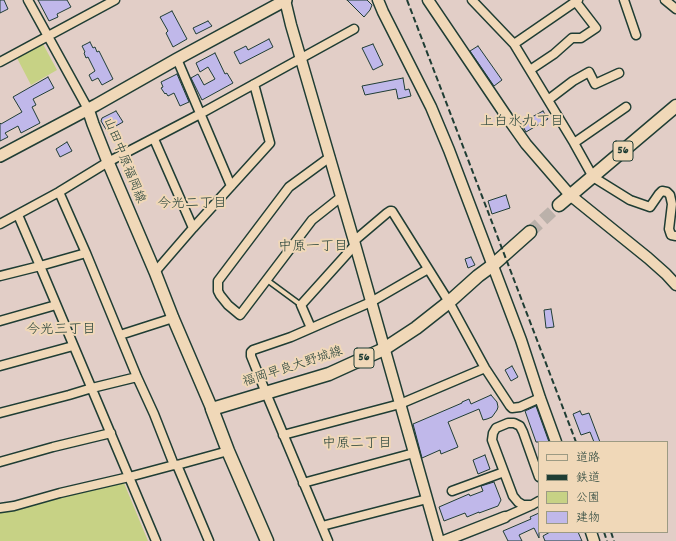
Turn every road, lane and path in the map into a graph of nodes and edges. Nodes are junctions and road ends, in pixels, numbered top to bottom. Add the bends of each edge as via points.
1 (28, 0) edge
2 (115, 0) edge
3 (286, 0) edge
4 (378, 0) edge
5 (428, 0) edge
6 (472, 0) edge
7 (624, 0) edge
8 (665, 0) edge
9 (577, 1) edge
10 (676, 9) edge
11 (354, 29) dead end
12 (636, 35) dead end
13 (48, 36) junction
14 (514, 44) junction
15 (301, 58) junction
16 (177, 59) junction
17 (0, 62) edge
18 (530, 70) junction
19 (619, 73) dead end
20 (254, 84) junction
21 (548, 100) junction
22 (676, 106) edge
23 (626, 107) dead end
24 (88, 109) junction
25 (200, 114) junction
26 (154, 139) junction
27 (574, 143) junction
28 (0, 156) edge
29 (330, 157) junction
30 (108, 162) junction
31 (593, 177) junction
32 (232, 186) junction
33 (60, 192) junction
34 (570, 195) junction
35 (341, 197) junction
36 (559, 205) tunnel mouth
37 (18, 215) junction
38 (0, 224) edge
39 (193, 228) junction
40 (530, 232) tunnel mouth
41 (676, 236) edge
42 (354, 243) junction
43 (86, 253) junction
44 (493, 265) junction
45 (40, 266) junction
46 (428, 269) junction
47 (155, 272) junction
48 (0, 276) edge
49 (267, 280) junction
50 (676, 285) edge
51 (371, 302) junction
52 (449, 302) junction
53 (56, 305) junction
54 (301, 305) junction
55 (172, 318) junction
56 (0, 321) edge
57 (311, 328) junction
58 (120, 334) junction
59 (73, 346) junction
60 (384, 349) junction
61 (0, 366) edge
62 (485, 368) junction
63 (137, 377) junction
64 (92, 388) junction
65 (266, 393) junction
66 (540, 398) junction
67 (400, 404) junction
68 (212, 409) junction
69 (0, 413) edge
70 (111, 433) junction
71 (283, 435) junction
72 (556, 441) edge
73 (228, 450) junction
74 (414, 453) junction
75 (0, 462) edge
76 (176, 465) junction
77 (504, 472) junction
78 (538, 474) edge
79 (129, 477) junction
80 (304, 482) junction
81 (452, 491) dead end
82 (513, 496) junction
83 (427, 499) junction
84 (536, 503) edge
85 (0, 508) edge
86 (505, 517) junction
87 (322, 526) junction
88 (156, 541) edge
89 (209, 541) edge
90 (267, 541) edge
91 (328, 541) edge
92 (439, 541) edge
93 (444, 541) edge

1 - 13 street
2 - 13 street
3 - 15 street
3 - 16 main road, 山田中原福岡線
4 - 44 street via 431,107
5 - 34 street via 522,138
6 - 14 street
7 - 12 street
8 - 10 street
9 - 14 street
9 - 18 street via 596,28 580,38 572,38
11 - 15 street
13 - 17 street
13 - 24 street
14 - 18 street
15 - 20 street
15 - 29 street
16 - 24 main road, 山田中原福岡線
16 - 25 street
18 - 21 street
19 - 21 street via 609,73 595,84 589,72 573,80
20 - 25 street
20 - 32 street via 270,144
21 - 27 street
22 - 31 main road, 56
23 - 27 street
24 - 28 main road
24 - 30 main road, 山田中原福岡線
25 - 26 street
25 - 32 street
26 - 30 street
26 - 39 street
27 - 31 street
29 - 35 street
29 - 49 street via 289,188 218,281 218,291 228,305 240,315
30 - 33 street
30 - 47 main road, 山田中原福岡線
31 - 34 main road, 56
31 - 41 street via 630,200 650,207 658,194 667,192 672,204 669,229 671,235
32 - 39 street
33 - 37 street
33 - 43 street
34 - 36 main road, 56
34 - 50 street via 648,258
35 - 42 street
35 - 49 street via 312,220
37 - 38 street
37 - 45 street
39 - 47 street
40 - 44 main road, 福岡早良大野城線 / 56
42 - 46 street via 387,212 392,211
42 - 51 street
42 - 54 street
43 - 45 street
43 - 58 street
44 - 52 main road, 福岡早良大野城線 / 56
44 - 66 street
45 - 48 street
45 - 53 street
46 - 51 street
46 - 52 street
47 - 55 main road, 山田中原福岡線
49 - 54 lane
51 - 57 street
51 - 60 street
52 - 60 main road, 福岡早良大野城線 / 56
52 - 62 street
53 - 56 street
53 - 59 street
54 - 57 street
55 - 58 street
55 - 68 main road, 山田中原福岡線
57 - 65 street via 250,352
58 - 63 street
59 - 61 street
59 - 64 street
60 - 65 main road, 福岡早良大野城線 / 56 via 329,374
60 - 67 street
62 - 66 street via 512,408
62 - 67 street
63 - 64 street
63 - 76 street
64 - 69 street
64 - 70 street
65 - 68 main road, 福岡早良大野城線 / 56
65 - 71 street
66 - 72 street
67 - 71 street
67 - 74 street
68 - 73 main road
70 - 75 street
70 - 79 street
71 - 80 street
73 - 76 street
73 - 90 main road
74 - 80 street
74 - 83 street
76 - 79 street
76 - 89 street
77 - 78 street via 492,440 493,434 496,428 514,422 523,432
77 - 81 street
77 - 82 street
79 - 85 street
79 - 88 street
80 - 87 street
82 - 84 street via 523,504
82 - 86 street via 514,503
83 - 87 street
83 - 92 street
84 - 86 street
86 - 93 street
87 - 91 street

